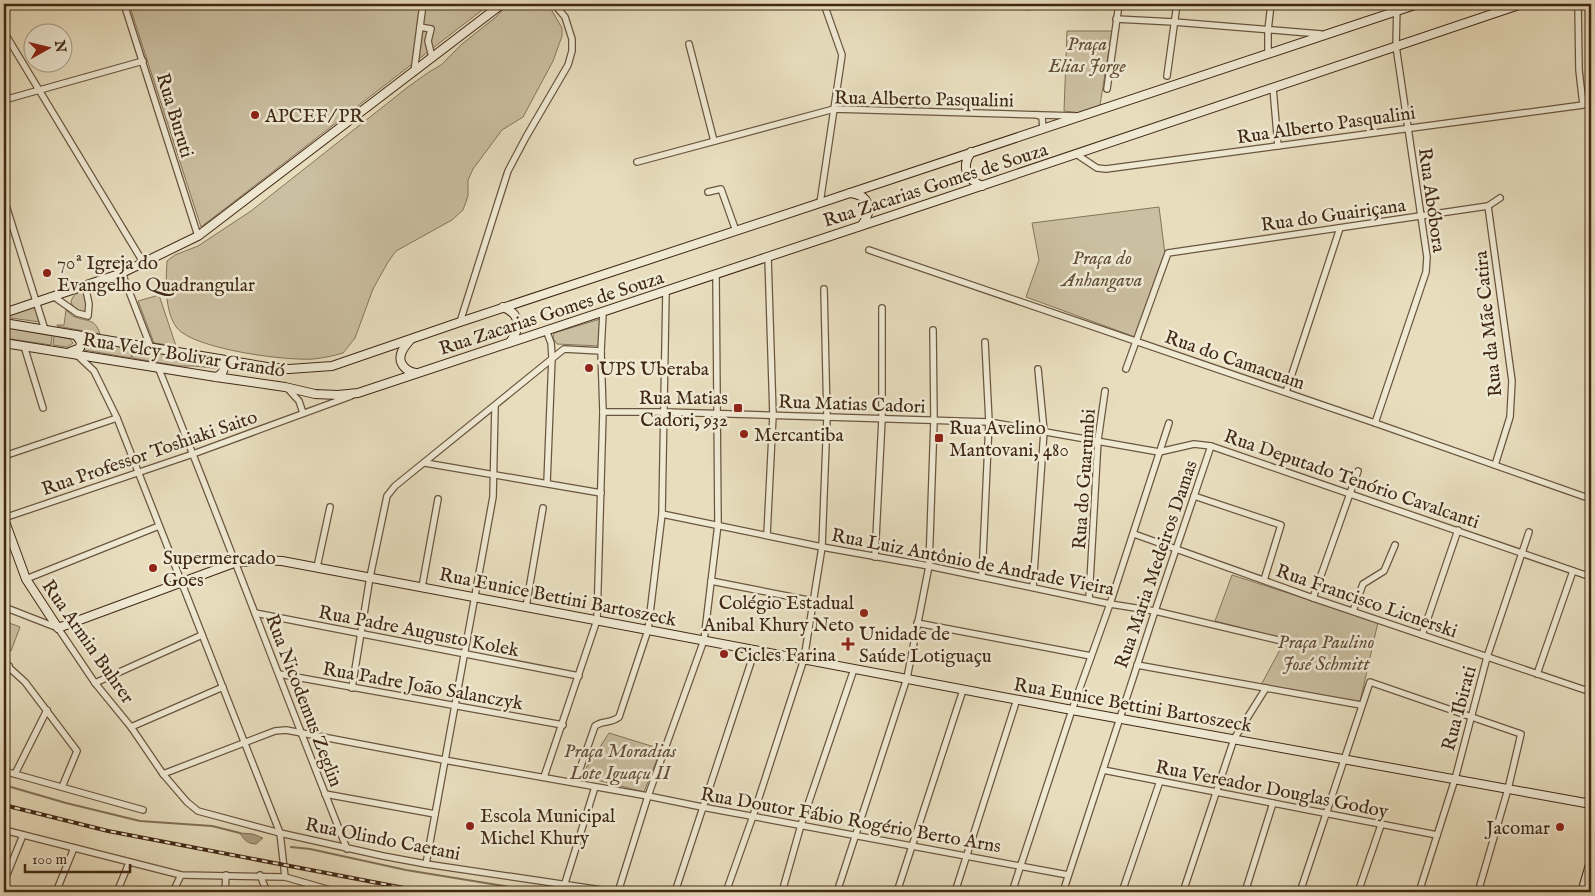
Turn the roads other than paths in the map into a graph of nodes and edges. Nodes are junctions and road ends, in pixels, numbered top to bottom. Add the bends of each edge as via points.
1 (124, 4) edge
2 (423, 4) edge
3 (502, 4) edge
4 (554, 4) edge
5 (824, 4) edge
6 (1119, 4) edge
7 (1177, 4) edge
8 (1271, 4) edge
9 (1418, 4) edge
10 (1522, 4) edge
11 (1578, 4) edge
12 (1397, 7) edge
13 (1116, 19) junction
14 (1174, 22) junction
15 (420, 27) junction
16 (1268, 30) junction
17 (4, 32) edge
18 (1325, 34) junction
19 (418, 39) junction
20 (428, 41) junction
21 (688, 44) dead end
22 (1396, 46) junction
23 (1268, 53) junction
24 (432, 57) junction
25 (143, 61) junction
26 (414, 72) junction
27 (1167, 76) dead end
28 (1273, 88) junction
29 (1107, 89) dead end
30 (39, 90) junction
31 (4, 100) edge
32 (834, 109) junction
33 (1037, 115) junction
34 (1082, 116) junction
35 (1043, 128) junction
36 (1408, 128) junction
37 (714, 141) junction
38 (1278, 146) junction
39 (971, 152) junction
40 (1076, 154) junction
41 (637, 162) dead end
42 (982, 186) junction
43 (708, 192) dead end
44 (850, 193) junction
45 (1500, 198) dead end
46 (4, 199) edge
47 (820, 203) junction
48 (1488, 206) junction
49 (1421, 216) junction
50 (862, 225) junction
51 (1340, 228) junction
52 (736, 231) junction
53 (198, 236) junction
54 (869, 250) dead end
55 (768, 257) junction
56 (143, 262) junction
57 (122, 273) junction
58 (716, 275) junction
59 (85, 285) junction
60 (824, 289) dead end
61 (666, 292) junction
62 (53, 296) junction
63 (36, 302) junction
64 (502, 308) junction
65 (882, 308) dead end
66 (603, 312) junction
67 (4, 313) edge
68 (460, 322) junction
69 (4, 323) edge
70 (45, 330) junction
71 (546, 330) junction
72 (933, 330) dead end
73 (76, 335) junction
74 (410, 340) junction
75 (1136, 341) junction
76 (510, 342) junction
77 (985, 342) dead end
78 (4, 343) edge
79 (551, 343) junction
80 (24, 346) junction
81 (152, 348) junction
82 (564, 349) junction
83 (601, 351) junction
84 (72, 353) junction
85 (552, 357) junction
86 (98, 358) junction
87 (219, 360) junction
88 (158, 367) junction
89 (313, 369) joint
90 (1038, 369) dead end
91 (1126, 369) dead end
92 (94, 371) junction
93 (419, 373) junction
94 (216, 377) junction
95 (285, 387) junction
96 (1105, 391) dead end
97 (1286, 392) junction
98 (358, 393) junction
99 (494, 406) junction
100 (43, 408) dead end
101 (603, 412) junction
102 (665, 412) junction
103 (303, 413) junction
104 (718, 414) junction
105 (773, 415) junction
106 (827, 417) junction
107 (117, 418) junction
108 (882, 419) junction
109 (934, 420) junction
110 (989, 422) junction
111 (1169, 423) dead end
112 (1375, 423) junction
113 (1044, 431) junction
114 (1098, 440) junction
115 (1211, 446) junction
116 (1159, 452) junction
117 (193, 454) junction
118 (4, 456) edge
119 (425, 463) junction
120 (1495, 465) junction
121 (1358, 471) dead end
122 (138, 473) junction
123 (493, 474) junction
124 (547, 483) junction
125 (601, 493) junction
126 (1350, 493) junction
127 (1194, 496) junction
128 (438, 499) dead end
129 (1591, 499) edge
130 (330, 507) dead end
131 (543, 508) dead end
132 (662, 514) junction
133 (4, 518) edge
134 (718, 524) junction
135 (159, 526) junction
136 (1458, 530) junction
137 (1529, 532) dead end
138 (1134, 534) junction
139 (768, 535) junction
140 (1395, 546) dead end
141 (822, 547) junction
142 (1176, 548) junction
143 (1522, 553) junction
144 (875, 557) junction
145 (234, 563) junction
146 (929, 566) junction
147 (317, 568) junction
148 (1573, 571) junction
149 (370, 577) junction
150 (982, 577) junction
151 (1591, 577) edge
152 (26, 579) junction
153 (1264, 580) junction
154 (711, 581) junction
155 (181, 582) junction
156 (422, 587) junction
157 (1033, 587) junction
158 (474, 597) junction
159 (1313, 598) junction
160 (1090, 599) junction
161 (813, 601) junction
162 (1110, 604) junction
163 (4, 607) edge
164 (526, 607) junction
165 (1155, 611) junction
166 (1352, 611) junction
167 (254, 613) junction
168 (597, 620) junction
169 (917, 623) junction
170 (58, 628) junction
171 (648, 630) junction
172 (361, 634) junction
173 (202, 635) junction
174 (1422, 635) junction
175 (704, 640) junction
176 (1278, 640) dead end
177 (755, 650) junction
178 (464, 654) junction
179 (1091, 656) junction
180 (1487, 656) junction
181 (804, 659) junction
182 (6, 665) edge
183 (1137, 665) junction
184 (854, 669) junction
185 (279, 674) junction
186 (1537, 674) junction
187 (579, 676) junction
188 (4, 677) edge
189 (907, 678) junction
190 (94, 683) junction
191 (223, 687) junction
192 (352, 688) junction
193 (1266, 688) junction
194 (963, 690) junction
195 (1591, 692) edge
196 (1017, 699) junction
197 (1361, 705) junction
198 (455, 706) junction
199 (48, 710) junction
200 (1072, 710) junction
201 (1470, 716) junction
202 (1119, 718) junction
203 (562, 726) junction
204 (131, 727) junction
205 (300, 732) junction
206 (1234, 739) junction
207 (245, 742) junction
208 (1344, 759) junction
209 (444, 760) junction
210 (1103, 770) junction
211 (4, 771) edge
212 (15, 774) junction
213 (163, 774) junction
214 (544, 777) junction
215 (1455, 779) junction
216 (1160, 781) junction
217 (575, 783) junction
218 (62, 787) junction
219 (595, 787) junction
220 (1508, 789) junction
221 (1217, 792) junction
222 (325, 794) junction
223 (648, 796) junction
224 (1273, 803) junction
225 (1591, 804) edge
226 (702, 807) junction
227 (143, 810) dead end
228 (1326, 813) junction
229 (435, 814) junction
230 (753, 816) junction
231 (1381, 825) junction
232 (801, 826) junction
233 (4, 830) edge
234 (280, 833) junction
235 (23, 835) junction
236 (1437, 835) junction
237 (855, 836) junction
238 (911, 846) junction
239 (74, 848) junction
240 (347, 849) junction
241 (966, 856) junction
242 (1591, 861) edge
243 (129, 863) junction
244 (426, 864) junction
245 (1020, 866) junction
246 (181, 875) junction
247 (226, 875) junction
248 (1068, 875) junction
249 (260, 876) junction
250 (285, 877) junction
251 (4, 882) edge
252 (565, 884) junction
253 (323, 890) edge
254 (56, 892) edge
255 (117, 892) edge
256 (173, 892) edge
257 (225, 892) edge
258 (267, 892) edge
259 (337, 892) edge
260 (616, 892) edge
261 (675, 892) edge
262 (726, 892) edge
263 (782, 892) edge
264 (837, 892) edge
265 (897, 892) edge
266 (955, 892) edge
267 (1012, 892) edge
268 (1063, 892) edge
269 (1122, 892) edge
270 (1184, 892) edge
271 (1245, 892) edge
272 (1300, 892) edge
273 (1358, 892) edge
274 (1419, 892) edge
275 (1478, 892) edge
276 (1582, 892) edge

1 - 25 street, Rua Buruti
2 - 15 street
3 - 24 main road
4 - 68 street via 565,18 572,39 568,65 508,171
5 - 32 street via 842,54
6 - 13 street
7 - 14 street
8 - 16 street
9 - 12 main road, Rua Zacarias Gomes de Souza
10 - 22 main road, Rua Zacarias Gomes de Souza
11 - 36 street, Rua Alberto Pasqualini via 1582,105
12 - 18 main road, Rua Zacarias Gomes de Souza
12 - 22 street, Rua Abóbora
13 - 14 street
13 - 29 street
14 - 16 street
14 - 27 street
15 - 19 street
15 - 20 street via 431,29
16 - 18 street
16 - 23 street
17 - 30 street
18 - 23 main road, Rua Zacarias Gomes de Souza
19 - 20 street
19 - 26 street
20 - 24 street
21 - 37 street
22 - 28 main road, Rua Zacarias Gomes de Souza
22 - 36 street, Rua Abóbora
23 - 34 main road, Rua Zacarias Gomes de Souza
24 - 26 main road
25 - 30 street
25 - 53 street, Rua Buruti
26 - 53 main road
28 - 38 street
28 - 40 main road, Rua Zacarias Gomes de Souza
30 - 31 street
30 - 56 street
32 - 33 street, Rua Alberto Pasqualini
32 - 37 street, Rua Alberto Pasqualini
32 - 47 street
33 - 34 street, Rua Alberto Pasqualini
33 - 35 street, Rua Alberto Pasqualini via 1042,117
34 - 35 main road, Rua Zacarias Gomes de Souza
35 - 39 main road, Rua Zacarias Gomes de Souza
36 - 38 street, Rua Alberto Pasqualini
36 - 49 street, Rua Abóbora
37 - 41 street, Rua Alberto Pasqualini
38 - 40 street, Rua Alberto Pasqualini via 1106,169 1097,168
39 - 42 main road via 965,168 968,176
39 - 44 main road, Rua Zacarias Gomes de Souza
40 - 42 main road, Rua Zacarias Gomes de Souza
42 - 50 main road, Rua Zacarias Gomes de Souza
43 - 52 street via 719,188 722,191
44 - 47 main road, Rua Zacarias Gomes de Souza
44 - 50 main road via 864,198 868,204 869,212
45 - 48 street, Rua do Guairiçana
46 - 63 street
47 - 52 main road, Rua Zacarias Gomes de Souza
48 - 49 street, Rua do Guairiçana
48 - 120 street, Rua da Mãe Catira via 1512,381 1510,417
49 - 51 street, Rua do Guairiçana
49 - 112 street, Rua Abóbora via 1426,272
50 - 55 main road, Rua Zacarias Gomes de Souza
51 - 75 street, Rua do Guairiçana via 1168,253
51 - 97 street
52 - 64 main road, Rua Zacarias Gomes de Souza
53 - 56 main road
54 - 75 street, Rua do Camacuam
55 - 58 main road, Rua Zacarias Gomes de Souza
55 - 105 street
56 - 57 main road
57 - 59 main road
57 - 81 street
58 - 61 main road, Rua Zacarias Gomes de Souza
58 - 104 street
59 - 62 main road
59 - 62 street via 88,316 77,313
60 - 106 street
61 - 66 main road, Rua Zacarias Gomes de Souza
61 - 102 street
62 - 63 main road
63 - 67 main road
63 - 70 street
64 - 68 main road, Rua Zacarias Gomes de Souza
64 - 76 main road via 510,310 516,317 516,335
65 - 108 street
66 - 71 main road, Rua Zacarias Gomes de Souza
66 - 83 street
68 - 74 main road, Rua Zacarias Gomes de Souza
69 - 70 main road, Rua Velcy Bolivar Grandó
70 - 73 main road, Rua Velcy Bolivar Grandó
71 - 76 main road, Rua Zacarias Gomes de Souza
71 - 79 street
72 - 109 street
73 - 81 main road, Rua Velcy Bolivar Grandó
73 - 84 main road via 81,342 80,348
74 - 89 main road, Rua Zacarias Gomes de Souza via 332,366
74 - 93 main road via 401,354 401,362 411,373
75 - 91 street
75 - 97 street, Rua do Camacuam
76 - 93 main road, Rua Zacarias Gomes de Souza
77 - 110 street
78 - 80 main road, Rua Velcy Bolivar Grandó
79 - 82 street
79 - 85 street
80 - 84 main road, Rua Velcy Bolivar Grandó
80 - 100 street
81 - 87 main road, Rua Velcy Bolivar Grandó
82 - 83 street
82 - 85 street
83 - 101 street
84 - 86 main road, Rua Velcy Bolivar Grandó
84 - 92 street
85 - 99 street
85 - 124 street
86 - 88 main road, Rua Velcy Bolivar Grandó
86 - 92 street
87 - 89 main road, Rua Velcy Bolivar Grandó
87 - 94 main road via 224,364 224,370
88 - 94 main road, Rua Velcy Bolivar Grandó
88 - 117 street, Rua Nicodemus Zeglin
90 - 113 street
92 - 107 street
93 - 98 main road, Rua Zacarias Gomes de Souza
94 - 95 main road, Rua Velcy Bolivar Grandó
95 - 98 main road, Rua Velcy Bolivar Grandó via 315,394
95 - 103 street via 293,392
96 - 114 street, Rua do Guarumbi
97 - 112 street, Rua do Camacuam
98 - 103 street, Rua Professor Toshiaki Saito
99 - 119 street
99 - 123 street
101 - 102 street, Rua Matias Cadori
101 - 125 street
102 - 104 street, Rua Matias Cadori
102 - 132 street
103 - 117 street, Rua Professor Toshiaki Saito
104 - 105 street, Rua Matias Cadori
104 - 134 street
105 - 106 street, Rua Matias Cadori
105 - 139 street
106 - 108 street, Rua Matias Cadori
106 - 141 street
107 - 118 street
107 - 122 street
108 - 109 street, Rua Matias Cadori
108 - 144 street
109 - 110 street, Rua Matias Cadori
109 - 146 street
110 - 113 street, Rua Matias Cadori
110 - 150 street
111 - 116 street
112 - 120 street, Rua do Camacuam
113 - 114 street, Rua Matias Cadori
113 - 157 street
114 - 116 street, Rua Deputado Tenório Cavalcanti
114 - 160 street, Rua do Guarumbi
115 - 116 street, Rua Deputado Tenório Cavalcanti via 1194,444
115 - 126 street, Rua Deputado Tenório Cavalcanti
115 - 127 street, Rua Maria Medeiros Damas
116 - 138 street
117 - 122 street, Rua Professor Toshiaki Saito
117 - 145 street, Rua Nicodemus Zeglin
119 - 123 street
119 - 149 street via 387,496
120 - 129 street, Rua do Camacuam
121 - 126 street
122 - 133 street, Rua Professor Toshiaki Saito
122 - 135 street
123 - 124 street
123 - 158 street via 493,497
124 - 125 street
125 - 168 street
126 - 136 street, Rua Deputado Tenório Cavalcanti
126 - 159 street
127 - 142 street, Rua Maria Medeiros Damas
127 - 153 street via 1281,525
128 - 156 street
130 - 147 street
131 - 164 street
132 - 134 street, Rua Luiz Antônio de Andrade Vieira
132 - 171 street
133 - 152 main road, Rua Armin Buhrer
134 - 139 street, Rua Luiz Antônio de Andrade Vieira
134 - 154 street
135 - 152 street
135 - 155 street
136 - 143 street, Rua Deputado Tenório Cavalcanti
136 - 174 street
137 - 143 street, Rua Ibirati
138 - 142 street, Rua Francisco Licnerski
138 - 162 street
139 - 141 street, Rua Luiz Antônio de Andrade Vieira
140 - 166 street via 1384,571 1363,584
141 - 144 street, Rua Luiz Antônio de Andrade Vieira
141 - 161 street
142 - 153 street, Rua Francisco Licnerski
142 - 165 street, Rua Maria Medeiros Damas
143 - 148 street, Rua Deputado Tenório Cavalcanti
143 - 180 street, Rua Ibirati
144 - 146 street, Rua Luiz Antônio de Andrade Vieira
145 - 147 main road, Rua Eunice Bettini Bartoszeck via 282,561
145 - 155 main road, Rua Eunice Bettini Bartoszeck
145 - 167 street, Rua Nicodemus Zeglin
146 - 150 street, Rua Luiz Antônio de Andrade Vieira
146 - 169 street
147 - 149 main road, Rua Eunice Bettini Bartoszeck
148 - 151 street, Rua Deputado Tenório Cavalcanti
148 - 186 street
149 - 156 main road, Rua Eunice Bettini Bartoszeck
149 - 172 street
150 - 157 street, Rua Luiz Antônio de Andrade Vieira
152 - 170 main road, Rua Armin Buhrer
153 - 159 street, Rua Francisco Licnerski
154 - 161 street
154 - 175 street
155 - 170 main road, Rua Eunice Bettini Bartoszeck
155 - 173 street
156 - 158 main road, Rua Eunice Bettini Bartoszeck
157 - 160 street, Rua Luiz Antônio de Andrade Vieira
158 - 164 main road, Rua Eunice Bettini Bartoszeck
158 - 178 street
159 - 166 street, Rua Francisco Licnerski
160 - 162 street, Rua Luiz Antônio de Andrade Vieira
161 - 181 street
162 - 165 street, Rua Luiz Antônio de Andrade Vieira
162 - 179 street
163 - 170 street
164 - 168 main road, Rua Eunice Bettini Bartoszeck
165 - 176 street, Rua Luiz Antônio de Andrade Vieira
165 - 183 street, Rua Maria Medeiros Damas
166 - 174 street, Rua Francisco Licnerski
167 - 172 street, Rua Padre Augusto Kolek
167 - 185 street, Rua Nicodemus Zeglin
168 - 171 main road, Rua Eunice Bettini Bartoszeck
168 - 187 street
169 - 179 street
169 - 189 street
170 - 190 street, Rua Armin Buhrer
171 - 175 main road, Rua Eunice Bettini Bartoszeck
171 - 217 street via 619,717 613,722 595,726
172 - 178 street, Rua Padre Augusto Kolek
172 - 192 street
173 - 190 street
173 - 191 street
174 - 180 street, Rua Francisco Licnerski
175 - 177 main road, Rua Eunice Bettini Bartoszeck
175 - 223 street
177 - 181 main road, Rua Eunice Bettini Bartoszeck
177 - 226 street
178 - 187 street, Rua Padre Augusto Kolek
178 - 198 street
179 - 200 street
180 - 186 street, Rua Francisco Licnerski
180 - 201 street, Rua Ibirati
181 - 184 main road, Rua Eunice Bettini Bartoszeck
181 - 230 street
182 - 188 street
182 - 199 street
183 - 193 street
183 - 202 street, Rua Maria Medeiros Damas
184 - 189 main road, Rua Eunice Bettini Bartoszeck
184 - 232 street
185 - 192 street, Rua Padre João Salanczyk
185 - 205 street, Rua Nicodemus Zeglin
186 - 195 street, Rua Francisco Licnerski
187 - 203 street
189 - 194 main road, Rua Eunice Bettini Bartoszeck
189 - 237 street
190 - 204 street, Rua Armin Buhrer
191 - 204 street
191 - 207 street
192 - 198 street, Rua Padre João Salanczyk
193 - 197 street
193 - 206 street
194 - 196 main road, Rua Eunice Bettini Bartoszeck
194 - 238 street
196 - 200 main road, Rua Eunice Bettini Bartoszeck
196 - 241 street
197 - 201 street via 1370,682
197 - 208 street
198 - 203 street, Rua Padre João Salanczyk
198 - 209 street
199 - 212 street
199 - 218 street via 77,752
200 - 202 main road, Rua Eunice Bettini Bartoszeck
200 - 245 street
201 - 215 street, Rua Ibirati
201 - 220 street via 1521,734
202 - 206 main road, Rua Eunice Bettini Bartoszeck
202 - 210 street, Rua Maria Medeiros Damas
203 - 214 street
204 - 213 street, Rua Armin Buhrer
205 - 207 street, Rua Doutor Fábio Rogério Berto Arns via 275,731
205 - 209 street, Rua Doutor Fábio Rogério Berto Arns
205 - 222 street, Rua Nicodemus Zeglin
206 - 208 main road, Rua Eunice Bettini Bartoszeck
206 - 221 street
207 - 213 street, Rua Doutor Fábio Rogério Berto Arns
207 - 234 street
208 - 215 main road, Rua Eunice Bettini Bartoszeck
208 - 228 street
209 - 214 street, Rua Doutor Fábio Rogério Berto Arns
209 - 229 street
210 - 216 street, Rua Vereador Douglas Godoy
210 - 248 street, Rua Maria Medeiros Damas
211 - 212 street
212 - 218 street
213 - 234 street, Rua Olindo Caetani via 198,811
214 - 217 street, Rua Doutor Fábio Rogério Berto Arns
215 - 220 main road, Rua Eunice Bettini Bartoszeck
215 - 236 street, Rua Ibirati
216 - 221 street, Rua Vereador Douglas Godoy
216 - 269 street
217 - 219 street, Rua Doutor Fábio Rogério Berto Arns
218 - 227 street
219 - 223 street, Rua Doutor Fábio Rogério Berto Arns
219 - 252 street
220 - 225 main road, Rua Eunice Bettini Bartoszeck
220 - 275 street
221 - 224 street, Rua Vereador Douglas Godoy
221 - 270 street
222 - 229 street
222 - 240 street, Rua Nicodemus Zeglin
223 - 226 street, Rua Doutor Fábio Rogério Berto Arns
223 - 260 street
224 - 228 street, Rua Vereador Douglas Godoy
224 - 271 street
226 - 230 street, Rua Doutor Fábio Rogério Berto Arns
226 - 261 street
228 - 231 street, Rua Vereador Douglas Godoy
228 - 272 street
229 - 244 street
230 - 232 street, Rua Doutor Fábio Rogério Berto Arns
230 - 262 street
231 - 236 street, Rua Vereador Douglas Godoy
231 - 273 street
232 - 237 street, Rua Doutor Fábio Rogério Berto Arns
232 - 263 street
233 - 235 street
234 - 240 street, Rua Olindo Caetani
234 - 250 street
235 - 239 street
235 - 251 street
236 - 274 street, Rua Ibirati
237 - 238 street, Rua Doutor Fábio Rogério Berto Arns
237 - 264 street
238 - 241 street, Rua Doutor Fábio Rogério Berto Arns
238 - 265 street
239 - 243 street
239 - 254 street
240 - 244 street, Rua Olindo Caetani
241 - 245 street, Rua Doutor Fábio Rogério Berto Arns
241 - 266 street
242 - 276 main road
243 - 246 street
243 - 255 street
244 - 252 street, Rua Olindo Caetani
245 - 248 street, Rua Doutor Fábio Rogério Berto Arns
245 - 267 street
246 - 247 street
246 - 256 street
247 - 249 street
247 - 257 street
248 - 268 street, Rua Maria Medeiros Damas
249 - 250 street
249 - 258 street
250 - 253 street
252 - 260 street, Rua Olindo Caetani
253 - 259 street

